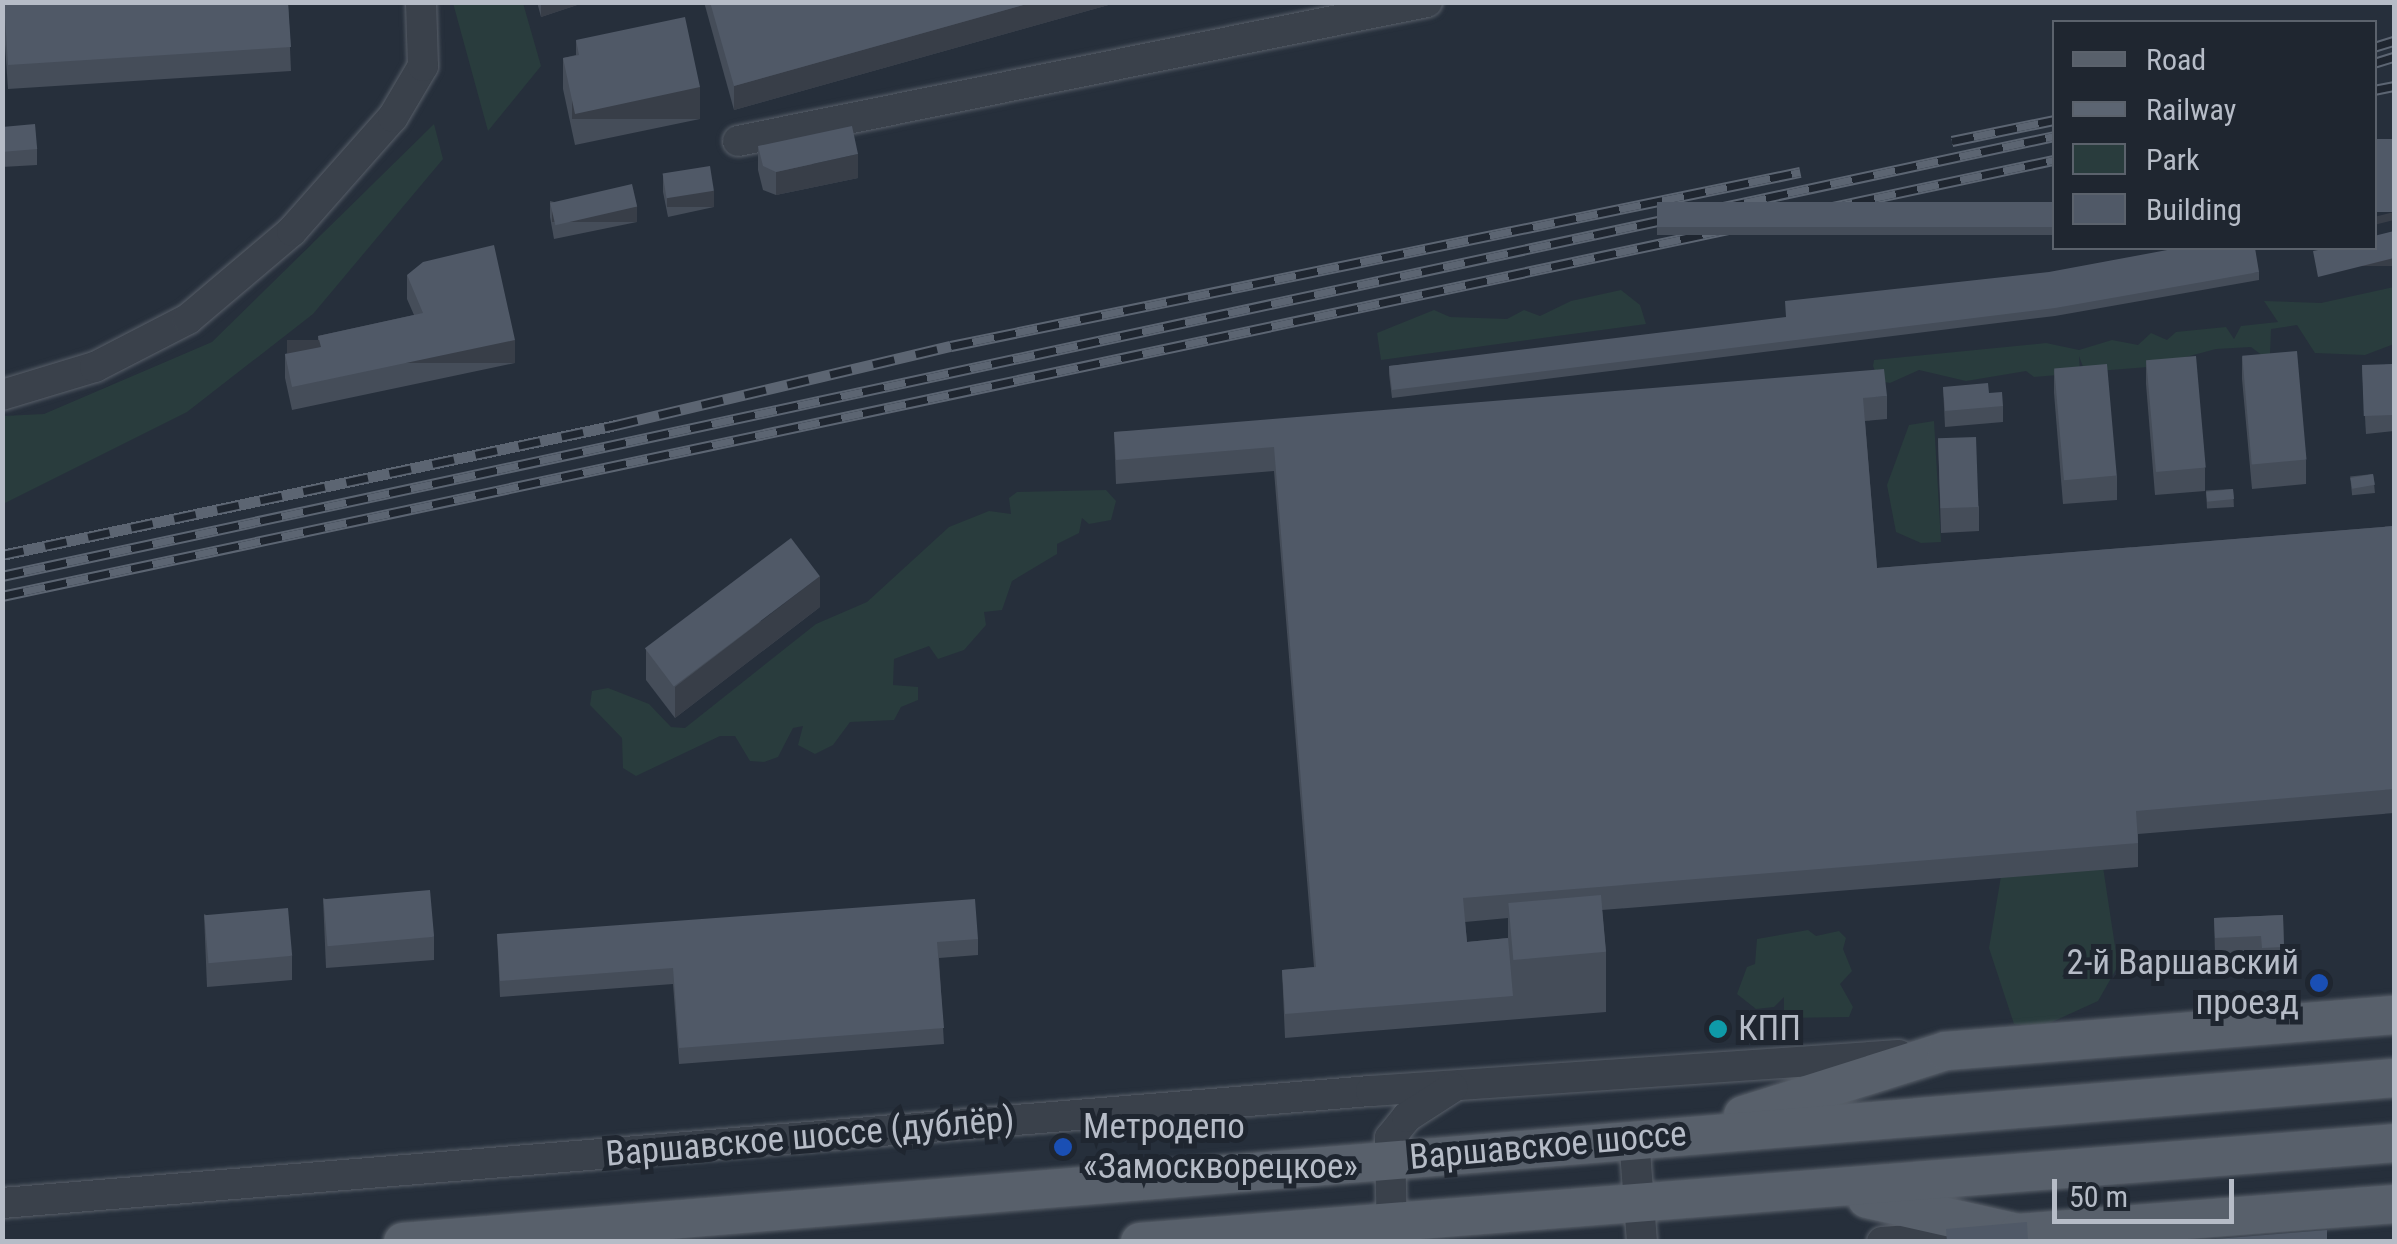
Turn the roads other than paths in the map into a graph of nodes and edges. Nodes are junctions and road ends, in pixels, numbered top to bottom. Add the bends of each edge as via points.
1 (421, 2) edge
2 (1427, 2) edge
3 (738, 141) dead end
4 (2, 395) edge
5 (2394, 1014) edge
6 (1946, 1051) junction
7 (2394, 1078) edge
8 (1459, 1084) junction
9 (1673, 1135) junction
10 (1634, 1138) junction
11 (2394, 1143) edge
12 (1386, 1161) junction
13 (1794, 1191) junction
14 (2, 1203) edge
15 (1639, 1203) junction
16 (2394, 1204) edge
17 (1392, 1231) edge
18 (2018, 1233) junction
19 (403, 1242) edge
20 (1140, 1242) edge
21 (1642, 1242) edge
22 (1882, 1242) edge

1 - 4 street via 423,66 393,118 292,231 188,319 95,367
2 - 3 street
5 - 6 main road, Варшавское шоссе (дублёр)
6 - 8 street, Варшавское шоссе (дублёр)
6 - 9 main road
7 - 9 main road, Варшавское шоссе
8 - 12 street via 1407,1117 1390,1138
8 - 14 street, Варшавское шоссе (дублёр)
9 - 10 main road, Варшавское шоссе
10 - 12 main road, Варшавское шоссе
10 - 15 street
11 - 13 main road, Варшавское шоссе
12 - 17 street
12 - 19 main road, Варшавское шоссе
13 - 15 main road, Варшавское шоссе
13 - 18 main road via 1885,1200
15 - 17 main road, Варшавское шоссе
15 - 21 street
16 - 18 main road
17 - 20 main road, Варшавское шоссе
18 - 22 street

